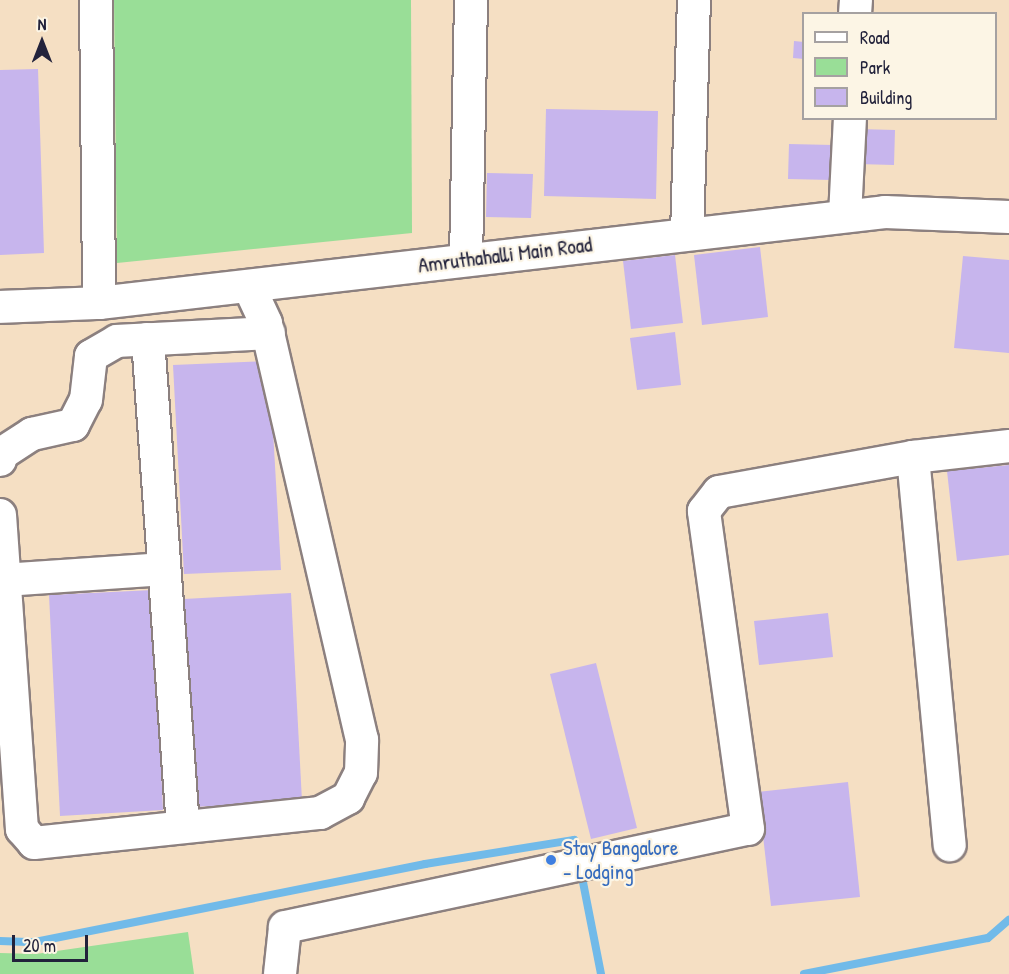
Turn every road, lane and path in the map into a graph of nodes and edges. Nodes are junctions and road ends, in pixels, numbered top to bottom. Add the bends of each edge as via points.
1 (96, 0) edge
2 (471, 0) edge
3 (694, 0) edge
4 (850, 120) edge
5 (845, 216) junction
6 (1009, 217) edge
7 (687, 234) junction
8 (466, 260) junction
9 (256, 286) junction
10 (99, 303) junction
11 (0, 307) edge
12 (268, 328) junction
13 (148, 339) junction
14 (1009, 446) edge
15 (913, 457) junction
16 (0, 460) edge
17 (0, 515) edge
18 (164, 569) junction
19 (4, 580) junction
20 (183, 827) junction
21 (950, 844) dead end
22 (280, 974) edge

1 - 10 street
2 - 8 street
3 - 7 street
4 - 5 street
5 - 6 street, Amruthahalli Main Road via 885,212
5 - 7 street, Amruthahalli Main Road
7 - 8 street, Amruthahalli Main Road
8 - 9 street, Amruthahalli Main Road
9 - 10 street, Amruthahalli Main Road
9 - 12 street
10 - 11 street, Amruthahalli Main Road
12 - 13 street
12 - 20 street via 362,740 361,773 348,798 320,813
13 - 16 street via 117,341 92,356 86,400 73,425 32,434 1,454
13 - 18 street
14 - 15 street
15 - 21 street
15 - 22 street via 719,492 705,511 748,829 285,927
17 - 19 street
18 - 19 street
18 - 20 street
19 - 20 street via 22,829 34,843

